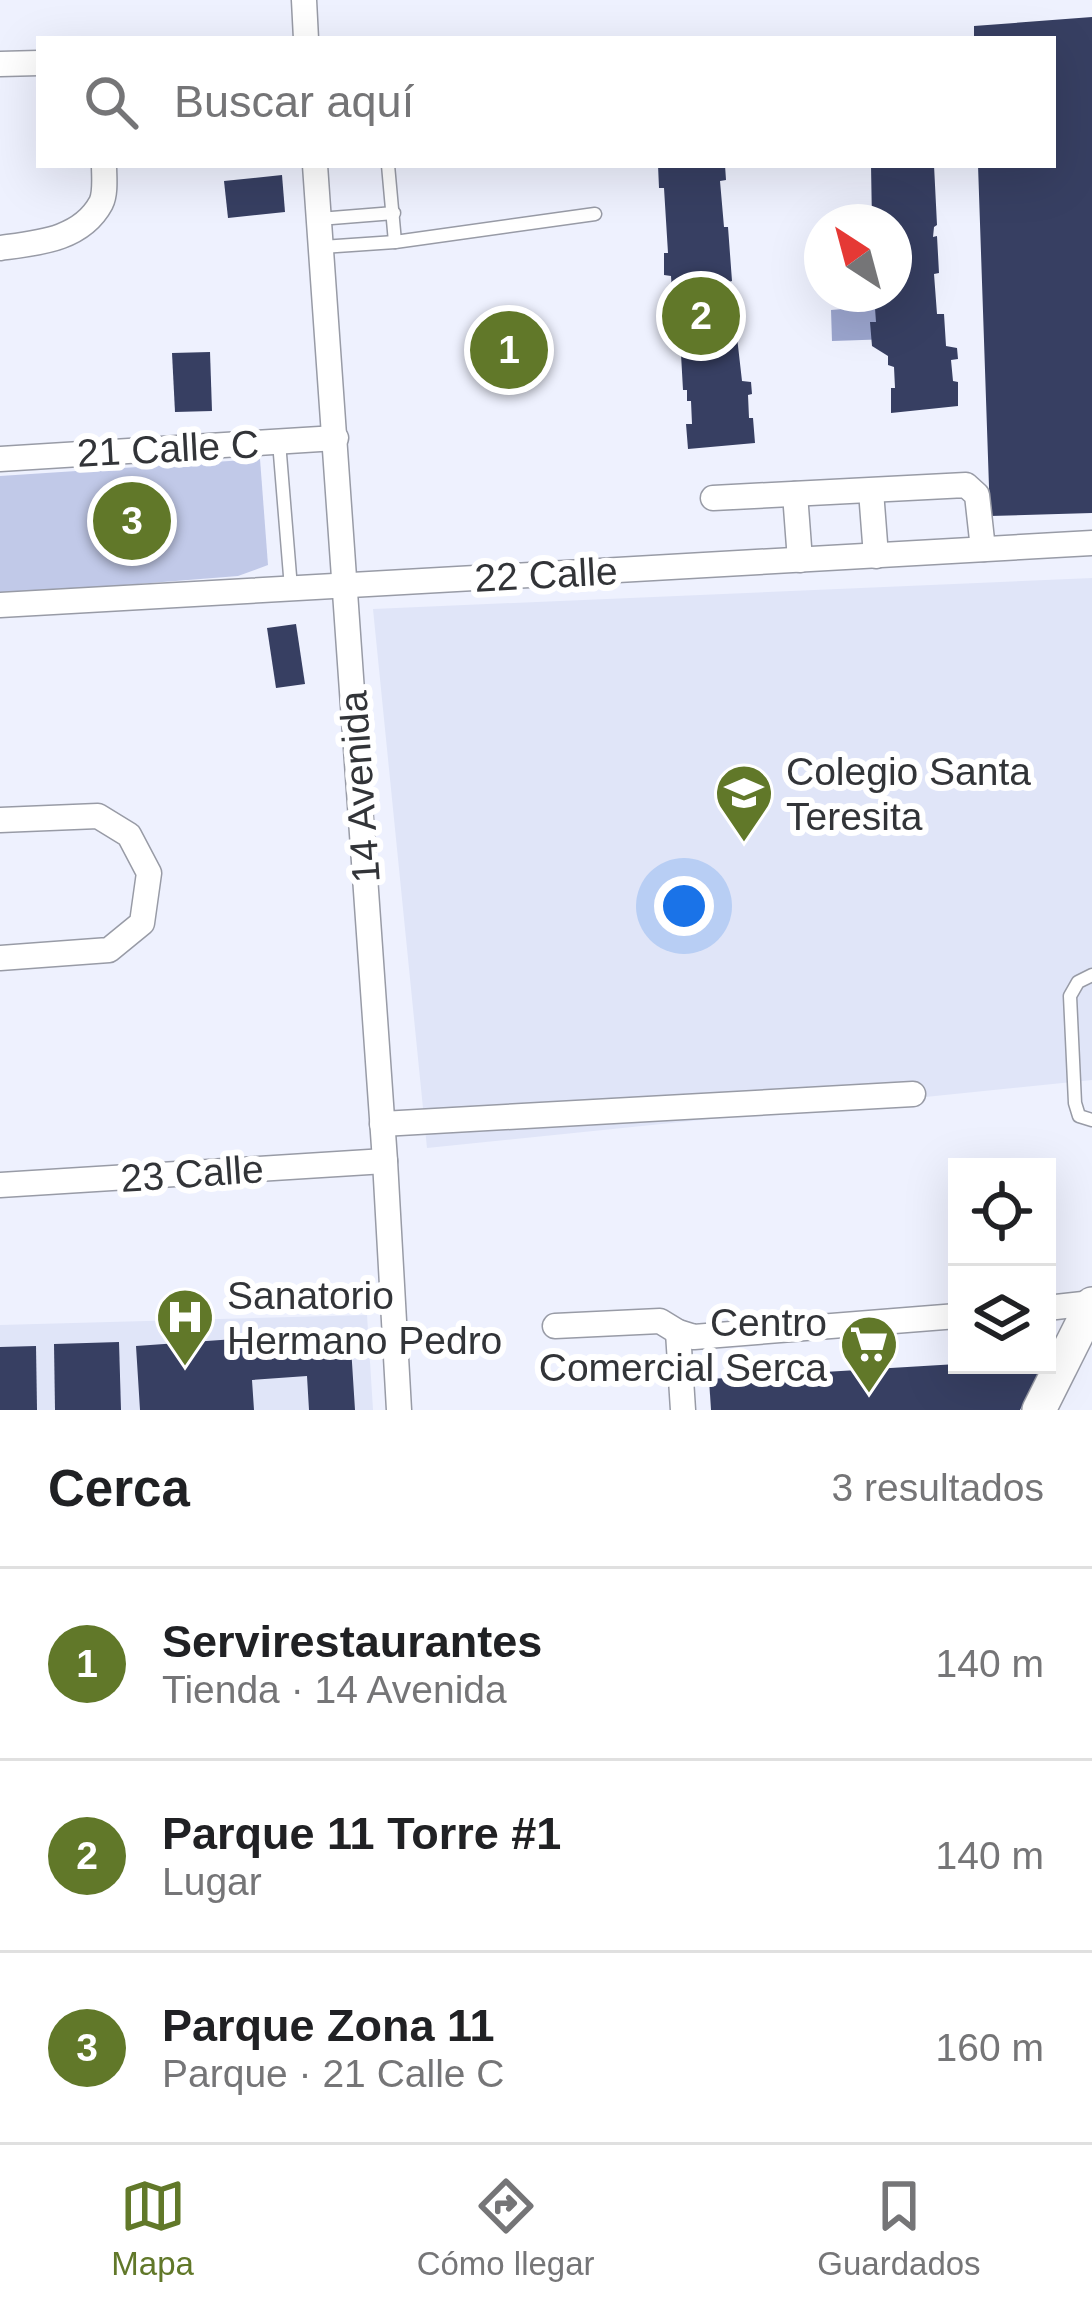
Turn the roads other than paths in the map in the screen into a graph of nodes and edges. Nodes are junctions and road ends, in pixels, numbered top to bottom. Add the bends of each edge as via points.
1 (304, 0) edge
2 (307, 36) edge
3 (36, 63) edge
4 (0, 64) edge
5 (104, 168) edge
6 (315, 168) edge
7 (388, 168) edge
8 (394, 213) junction
9 (595, 214) dead end
10 (319, 219) junction
11 (395, 242) junction
12 (322, 247) junction
13 (0, 248) edge
14 (336, 438) junction
15 (279, 442) junction
16 (0, 459) edge
17 (871, 491) junction
18 (795, 494) junction
19 (713, 498) dead end
20 (1092, 543) edge
21 (983, 549) junction
22 (876, 556) junction
23 (800, 560) junction
24 (346, 586) junction
25 (291, 588) junction
26 (0, 605) edge
27 (0, 820) edge
28 (0, 958) edge
29 (1092, 975) edge
30 (913, 1094) dead end
31 (1092, 1120) edge
32 (382, 1124) junction
33 (385, 1161) junction
34 (0, 1185) edge
35 (1092, 1304) edge
36 (1056, 1307) edge
37 (948, 1317) edge
38 (555, 1326) dead end
39 (678, 1332) junction
40 (399, 1410) edge
41 (683, 1410) edge
42 (1039, 1410) edge

1 - 2 street
3 - 4 street
5 - 13 street via 103,200 80,228
6 - 10 street, 14 Avenida
7 - 8 lane
8 - 10 lane
8 - 11 lane
9 - 11 lane
10 - 12 street, 14 Avenida
11 - 12 lane
12 - 14 street, 14 Avenida
14 - 15 street, 21 Calle C
14 - 24 street, 14 Avenida
15 - 16 street, 21 Calle C
15 - 25 lane
17 - 18 street
17 - 21 street via 966,485 977,495
17 - 22 street
18 - 19 street
18 - 23 street
20 - 21 street, 22 Calle
21 - 22 street, 22 Calle
22 - 23 street, 22 Calle
23 - 24 street, 22 Calle
24 - 25 street, 22 Calle
24 - 32 street, 14 Avenida
25 - 26 street, 22 Calle
27 - 28 street via 98,816 129,835 149,873 142,922 109,950
29 - 31 lane via 1070,996 1075,1103 1079,1116
30 - 32 street
32 - 33 street, 14 Avenida
33 - 34 street, 23 Calle
33 - 40 street, 14 Avenida
35 - 36 street
35 - 42 main road
37 - 39 street
38 - 39 street via 660,1321
39 - 41 street

